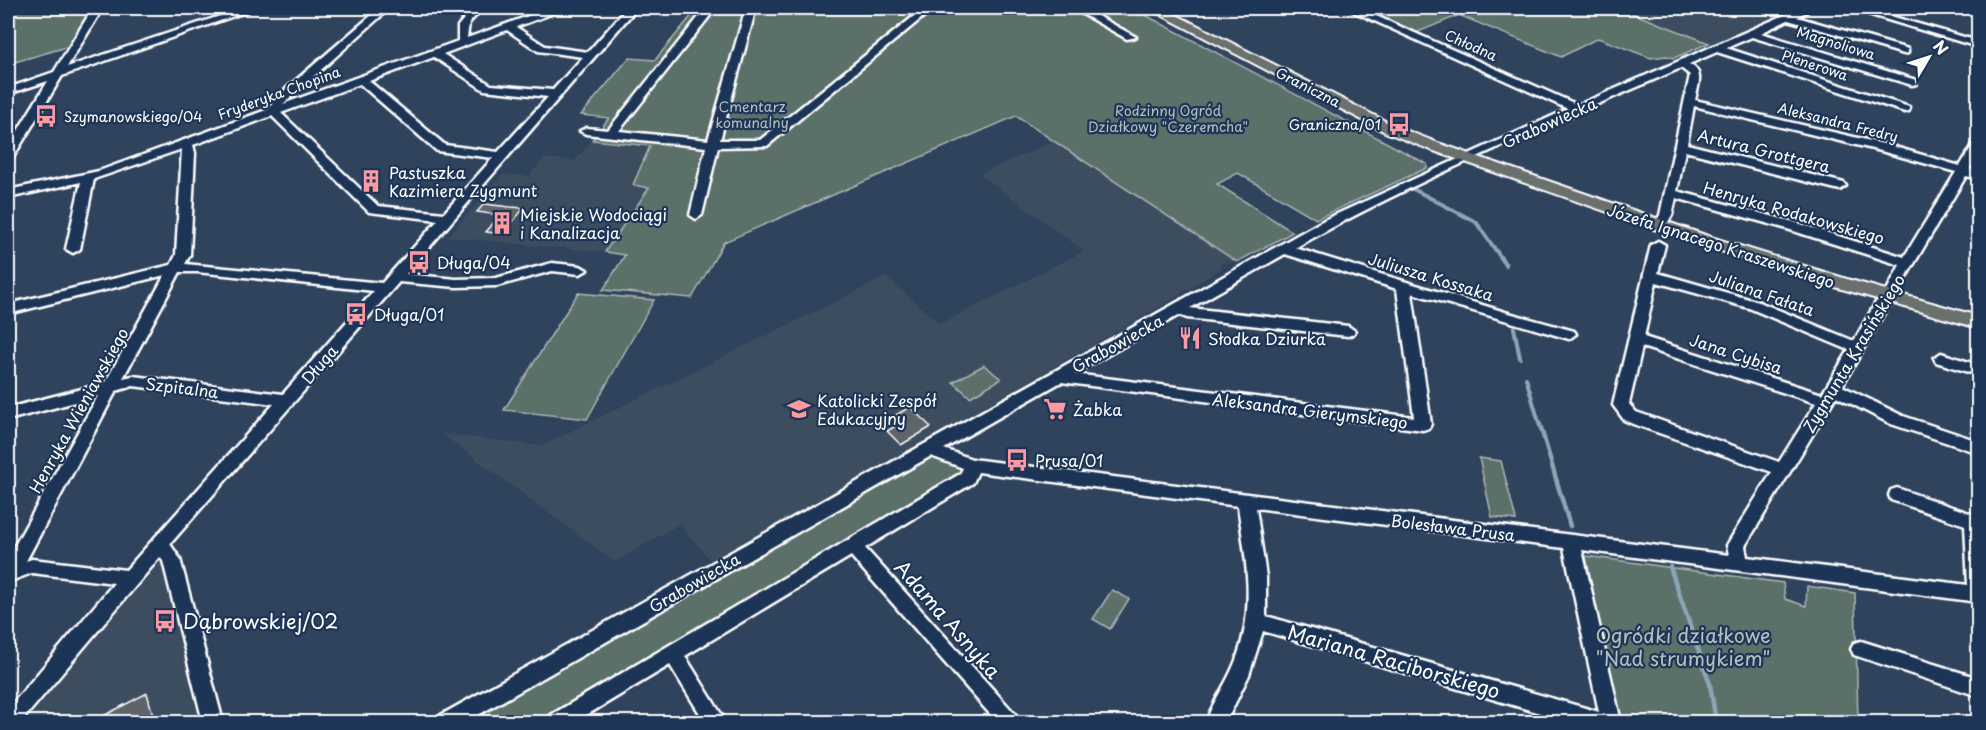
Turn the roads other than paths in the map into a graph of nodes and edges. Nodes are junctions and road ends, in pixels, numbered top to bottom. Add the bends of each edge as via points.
1 (98, 8) edge
2 (252, 8) edge
3 (385, 8) edge
4 (478, 8) edge
5 (559, 8) edge
6 (632, 8) edge
7 (711, 8) edge
8 (751, 8) edge
9 (929, 8) edge
10 (1077, 8) edge
11 (1154, 8) edge
12 (1351, 8) edge
13 (1808, 8) edge
14 (1853, 8) edge
15 (1787, 17) junction
16 (507, 26) junction
17 (1751, 33) junction
18 (1131, 37) dead end
19 (463, 41) junction
20 (1978, 44) edge
21 (1716, 48) junction
22 (1904, 51) dead end
23 (434, 52) junction
24 (590, 55) junction
25 (1681, 64) junction
26 (56, 74) junction
27 (361, 79) junction
28 (1912, 82) dead end
29 (8, 90) edge
30 (556, 94) junction
31 (1690, 102) junction
32 (1577, 109) junction
33 (1905, 110) dead end
34 (274, 112) junction
35 (586, 131) dead end
36 (611, 134) junction
37 (187, 143) junction
38 (713, 144) junction
39 (1680, 146) junction
40 (1978, 146) edge
41 (8, 156) edge
42 (502, 156) junction
43 (1467, 158) junction
44 (1964, 171) junction
45 (1978, 175) edge
46 (88, 178) junction
47 (1840, 186) dead end
48 (1670, 193) junction
49 (8, 194) edge
50 (696, 215) dead end
51 (448, 217) junction
52 (1659, 226) junction
53 (1658, 245) dead end
54 (73, 249) dead end
55 (1283, 249) junction
56 (1908, 263) junction
57 (176, 268) junction
58 (579, 270) dead end
59 (1652, 276) junction
60 (396, 277) junction
61 (1404, 287) junction
62 (386, 288) junction
63 (1890, 298) junction
64 (1178, 308) junction
65 (8, 309) edge
66 (1978, 322) edge
67 (1348, 331) dead end
68 (1569, 334) dead end
69 (1637, 340) junction
70 (1858, 348) junction
71 (1941, 358) dead end
72 (1978, 370) edge
73 (1061, 374) junction
74 (111, 387) junction
75 (1828, 394) junction
76 (288, 400) junction
77 (8, 414) edge
78 (1978, 447) edge
79 (930, 448) junction
80 (972, 465) junction
81 (1782, 469) junction
82 (1897, 495) dead end
83 (1246, 501) junction
84 (1571, 542) junction
85 (161, 544) junction
86 (854, 546) junction
87 (1738, 562) junction
88 (12, 573) edge
89 (131, 578) junction
90 (1978, 594) edge
91 (1256, 621) junction
92 (1861, 649) dead end
93 (673, 653) junction
94 (1978, 687) edge
95 (9, 723) edge
96 (213, 723) edge
97 (447, 723) edge
98 (558, 723) edge
99 (716, 723) edge
100 (1009, 723) edge
101 (1216, 723) edge
102 (1600, 723) edge
103 (1611, 723) edge

1 - 26 street
2 - 26 street
3 - 34 street via 291,90
4 - 19 street via 462,24
5 - 16 street, Fryderyka Chopina
6 - 24 street, Długa
7 - 36 street
8 - 38 street
9 - 38 street via 763,143
10 - 18 street
11 - 43 main road, Graniczna via 1390,129
12 - 32 street, Chłodna
13 - 15 street, Grabowiecka
14 - 20 street
15 - 17 street, Grabowiecka
15 - 22 street
16 - 19 street, Fryderyka Chopina
16 - 24 street via 542,49
17 - 21 street, Grabowiecka
17 - 28 street, Magnoliowa
19 - 23 street, Fryderyka Chopina
21 - 25 street, Grabowiecka
21 - 33 street, Plenerowa
23 - 27 street, Fryderyka Chopina
23 - 30 street via 488,88
24 - 30 street, Długa
25 - 31 street via 1695,75
25 - 32 street, Grabowiecka
26 - 29 street
26 - 41 street
27 - 34 street, Fryderyka Chopina
27 - 42 street via 441,148
30 - 42 street, Długa
31 - 39 street
31 - 44 street, Aleksandra Fredry
32 - 43 street, Grabowiecka
34 - 37 street, Fryderyka Chopina
34 - 51 street via 374,209
35 - 36 street
36 - 38 street
37 - 46 street, Fryderyka Chopina
37 - 57 street, Henryka Wieniawskiego via 183,255
38 - 50 street
39 - 47 street, Artura Grottgera
39 - 48 street
40 - 44 street, Zygmunta Krasińskiego
42 - 51 street, Długa
43 - 52 main road, Józefa Ignacego Kraszewskiego
43 - 55 street, Grabowiecka via 1366,204
44 - 45 street, Aleksandra Fredry
44 - 56 street, Zygmunta Krasińskiego
46 - 49 street, Fryderyka Chopina
46 - 54 street
48 - 52 street via 1666,215
48 - 56 street, Henryka Rodakowskiego
51 - 60 street, Długa
52 - 63 main road, Józefa Ignacego Kraszewskiego
53 - 59 street
55 - 61 street, Juliusza Kossaka
55 - 64 street, Grabowiecka
56 - 63 street, Zygmunta Krasińskiego
57 - 62 street
57 - 65 street
57 - 74 street, Henryka Wieniawskiego
58 - 60 street via 552,267 487,282
59 - 69 street
59 - 70 street, Juliana Fałata via 1754,305
60 - 62 street, Długa
61 - 68 street, Juliusza Kossaka
61 - 73 street, Aleksandra Gierymskiego via 1423,424 1068,379
62 - 76 street, Długa
63 - 66 main road, Józefa Ignacego Kraszewskiego
63 - 70 street, Zygmunta Krasińskiego via 1881,304
64 - 67 street via 1187,313
64 - 73 street, Grabowiecka
69 - 75 street, Jana Cybisa
69 - 81 street via 1621,405 1629,416
70 - 75 street, Zygmunta Krasińskiego
71 - 72 street
73 - 79 street, Grabowiecka
74 - 76 street, Szpitalna via 133,381
74 - 77 street, Szpitalna
74 - 88 street, Henryka Wieniawskiego
75 - 78 street, Jana Cybisa
75 - 81 street, Zygmunta Krasińskiego
76 - 85 street, Długa
79 - 80 street, Bolesława Prusa
79 - 97 street, Grabowiecka
80 - 83 street, Bolesława Prusa
80 - 86 street via 967,478
81 - 87 street, Zygmunta Krasińskiego via 1736,545
82 - 90 street via 1973,521
83 - 84 street, Bolesława Prusa
83 - 91 street via 1259,589
84 - 87 street, Bolesława Prusa
84 - 103 street
85 - 89 street, Długa
85 - 96 street via 171,559
86 - 93 street
86 - 100 street, Adama Asnyka
87 - 90 street, Bolesława Prusa
88 - 89 street via 32,566
89 - 95 street, Długa
91 - 101 street via 1241,673
91 - 102 street, Mariana Raciborskiego
92 - 94 street
93 - 98 street
93 - 99 street

